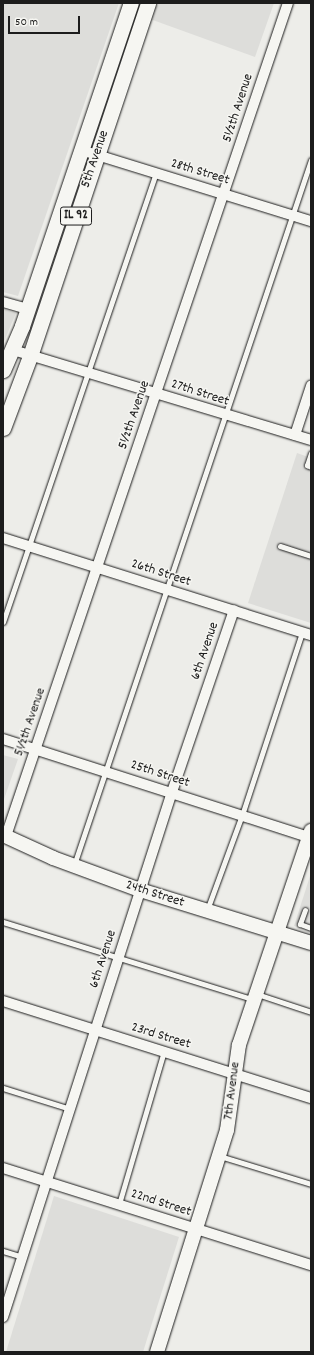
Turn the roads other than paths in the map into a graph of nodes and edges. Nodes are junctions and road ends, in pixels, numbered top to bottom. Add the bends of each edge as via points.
1 (131, 3) edge
2 (148, 3) edge
3 (288, 3) edge
4 (81, 150) junction
5 (96, 155) junction
6 (311, 160) edge
7 (156, 173) junction
8 (224, 194) junction
9 (292, 215) junction
10 (311, 221) edge
11 (3, 302) edge
12 (27, 309) junction
13 (13, 350) junction
14 (30, 356) junction
15 (3, 370) edge
16 (87, 372) junction
17 (311, 386) edge
18 (157, 394) junction
19 (225, 416) junction
20 (3, 428) edge
21 (295, 435) junction
22 (311, 440) edge
23 (311, 453) edge
24 (311, 467) edge
25 (3, 538) edge
26 (29, 546) junction
27 (280, 546) dead end
28 (311, 556) edge
29 (97, 566) junction
30 (165, 589) junction
31 (234, 610) junction
32 (3, 622) edge
33 (307, 634) edge
34 (3, 739) edge
35 (36, 749) junction
36 (104, 770) junction
37 (172, 792) junction
38 (242, 815) junction
39 (310, 834) edge
40 (4, 835) edge
41 (74, 866) junction
42 (140, 890) junction
43 (305, 910) dead end
44 (206, 911) junction
45 (3, 922) edge
46 (311, 928) edge
47 (277, 933) junction
48 (311, 943) edge
49 (118, 957) junction
50 (255, 997) junction
51 (3, 1001) edge
52 (311, 1012) edge
53 (95, 1030) junction
54 (164, 1051) junction
55 (233, 1074) junction
56 (3, 1088) edge
57 (311, 1098) edge
58 (70, 1109) junction
59 (219, 1156) junction
60 (3, 1168) edge
61 (47, 1182) junction
62 (311, 1184) edge
63 (119, 1204) junction
64 (196, 1229) junction
65 (3, 1251) edge
66 (23, 1257) junction
67 (311, 1265) edge
68 (3, 1317) edge
69 (157, 1352) edge

1 - 4 main road, 5th Avenue / IL 92
2 - 5 main road, 5th Avenue / IL 92
3 - 8 street, 5½th Avenue
4 - 5 street, 28th Street
4 - 12 main road, 5th Avenue / IL 92
5 - 7 street, 28th Street
5 - 14 main road, 5th Avenue / IL 92
6 - 9 lane
7 - 8 street, 28th Street
7 - 16 lane
8 - 9 street, 28th Street
8 - 18 street, 5½th Avenue
9 - 10 street, 28th Street
9 - 19 lane
11 - 12 street
12 - 13 main road, 5th Avenue / IL 92
13 - 14 street, 27th Street
13 - 15 main road, 5th Avenue / IL 92
14 - 16 street, 27th Street
14 - 20 main road, 5th Avenue / IL 92
16 - 18 street, 27th Street
16 - 26 lane
17 - 21 street
18 - 19 street, 27th Street
18 - 29 street, 5½th Avenue
19 - 21 street, 27th Street
19 - 30 lane
21 - 22 street, 27th Street
23 - 24 lane via 307,465
25 - 26 street, 26th Street
26 - 29 street, 26th Street
26 - 32 lane
27 - 28 lane
29 - 30 street, 26th Street
29 - 35 street, 5½th Avenue
30 - 31 street, 26th Street
30 - 36 lane
31 - 33 street, 26th Street
31 - 37 street, 6th Avenue
33 - 38 lane
34 - 35 street, 25th Street
35 - 36 street, 25th Street
35 - 40 street, 5½th Avenue
36 - 37 street, 25th Street
36 - 41 lane
37 - 38 street, 25th Street
37 - 42 street, 6th Avenue
38 - 39 street, 25th Street
38 - 44 lane
39 - 47 street, 7th Avenue
40 - 41 street, 24th Street
41 - 42 street, 24th Street
42 - 44 street, 24th Street
42 - 49 street, 6th Avenue
43 - 46 lane via 300,924
44 - 47 street, 24th Street
45 - 49 lane
47 - 48 street, 24th Street
47 - 50 street, 7th Avenue
49 - 50 lane
49 - 53 street, 6th Avenue
50 - 52 lane
50 - 55 street, 7th Avenue via 238,1045
51 - 53 street, 23rd Street
53 - 54 street, 23rd Street
53 - 58 street, 6th Avenue
54 - 55 street, 23rd Street
54 - 63 lane
55 - 57 street, 23rd Street
55 - 59 street, 7th Avenue via 231,1106
56 - 58 lane
58 - 61 street, 6th Avenue
59 - 62 lane
59 - 64 street, 7th Avenue
60 - 61 street, 22nd Street
61 - 63 street, 22nd Street
61 - 66 street, 6th Avenue
63 - 64 street, 22nd Street
64 - 67 street, 22nd Street
64 - 69 street, 7th Avenue
65 - 66 lane
66 - 68 street, 6th Avenue

